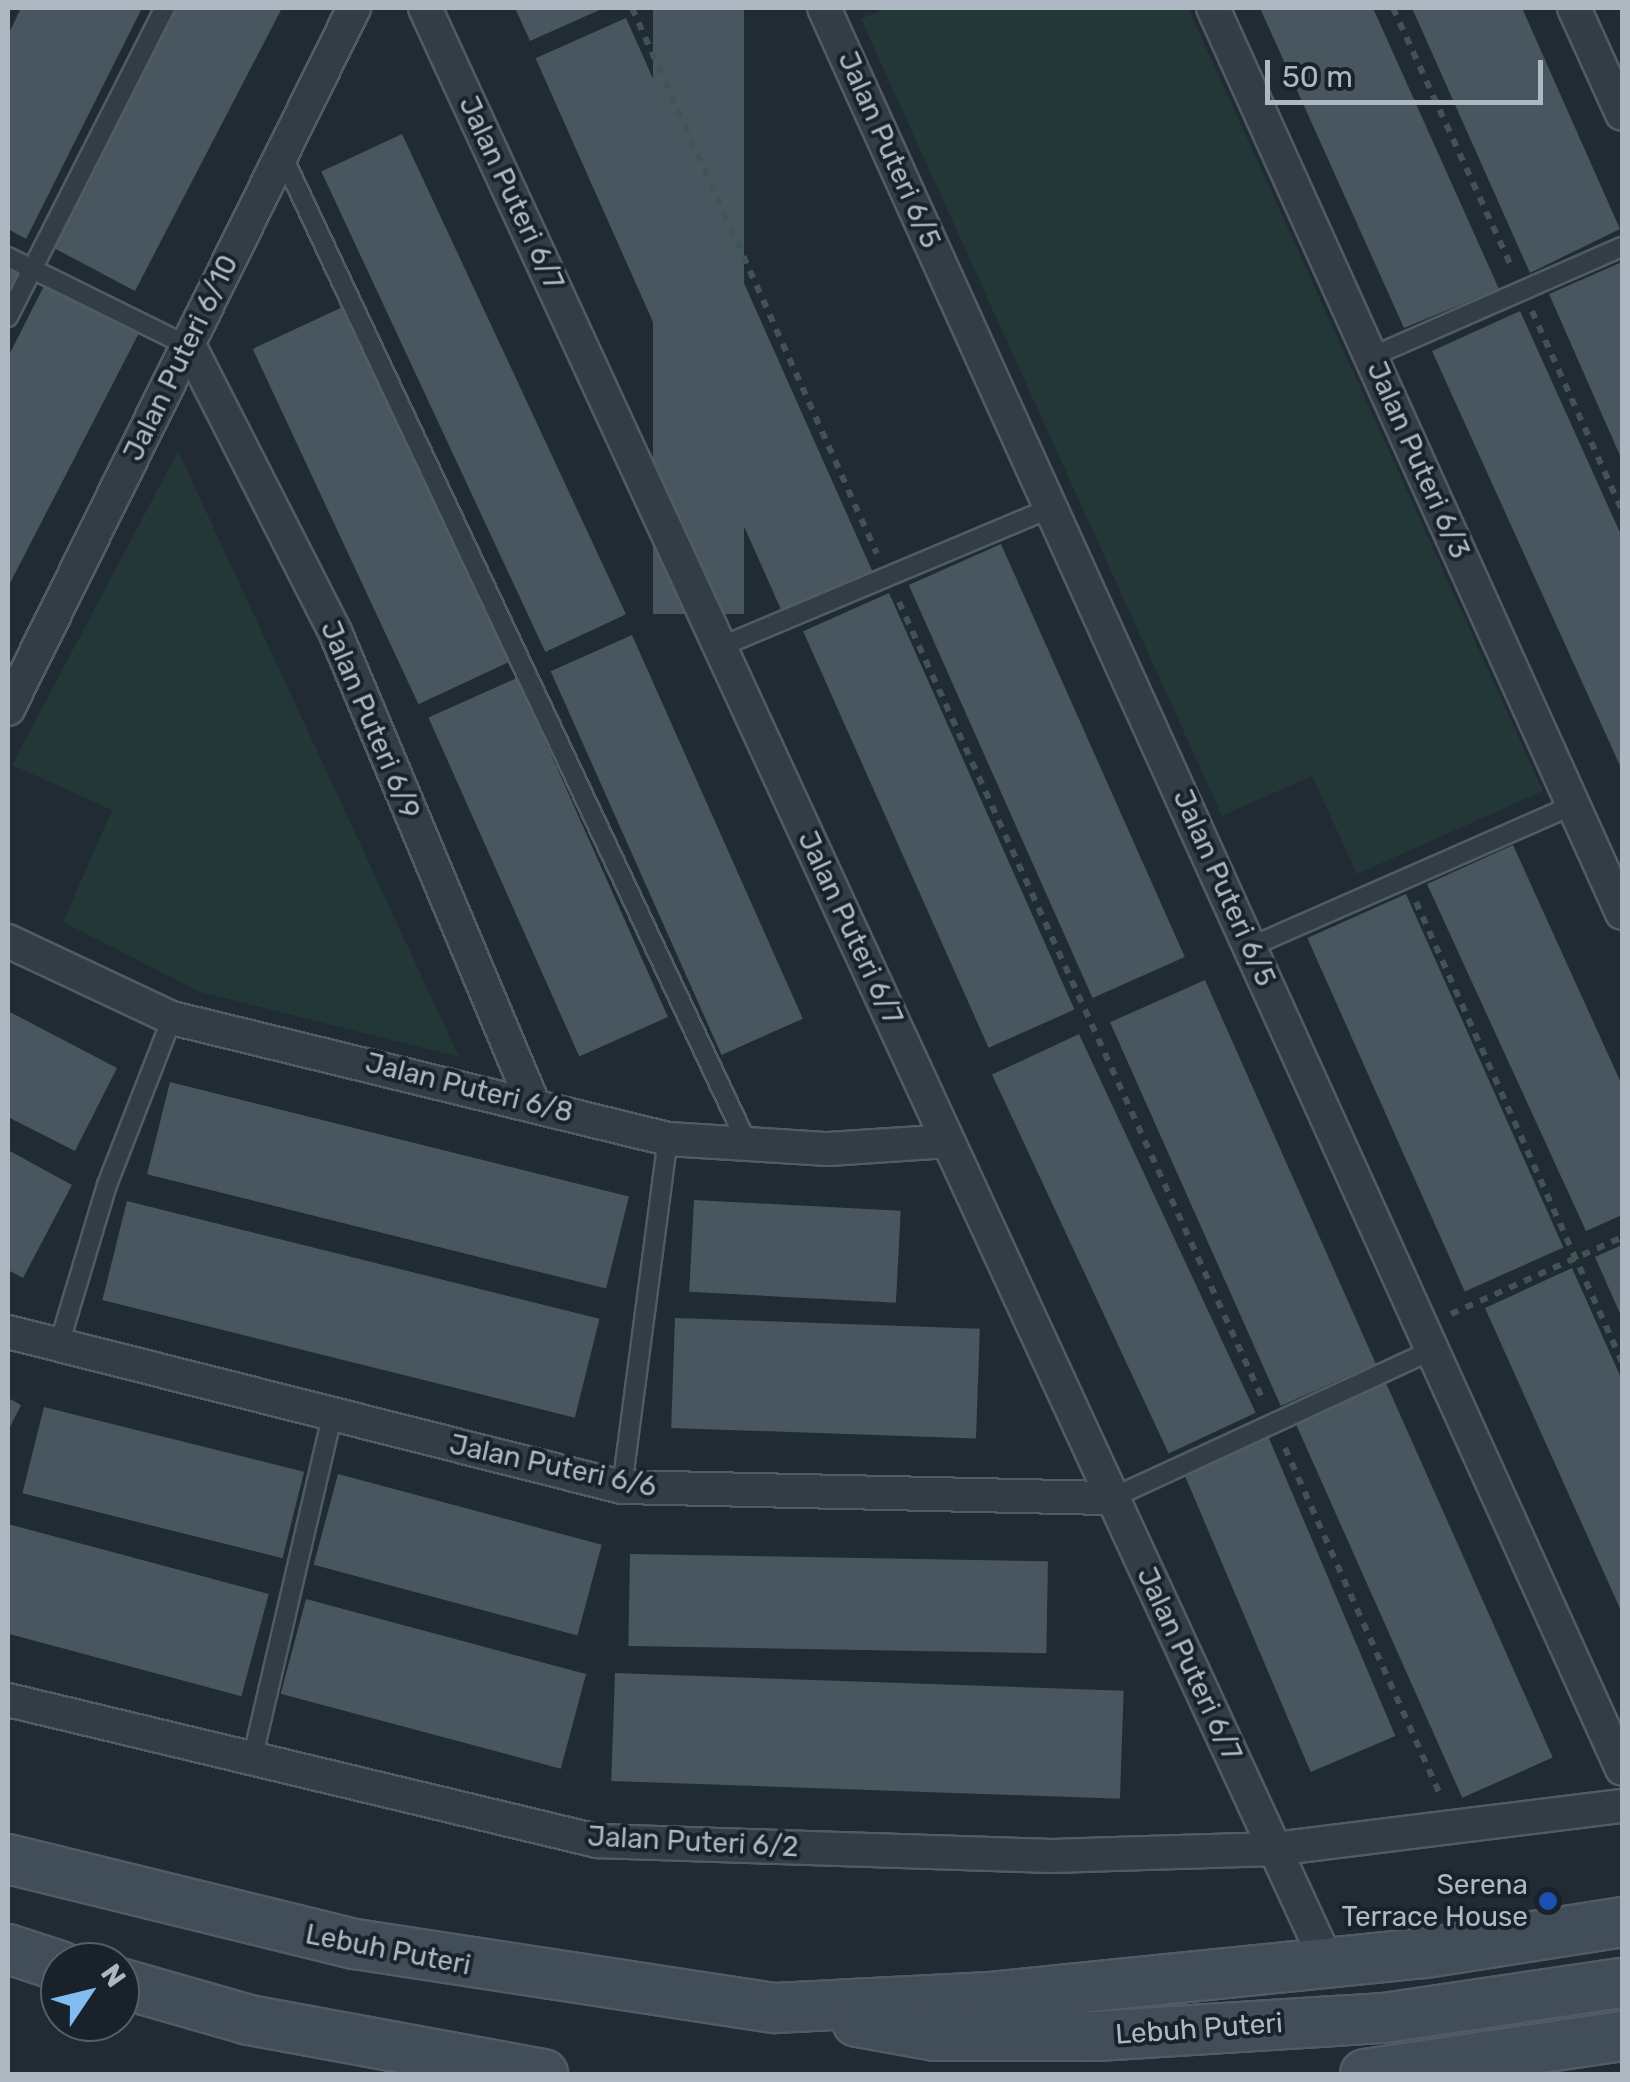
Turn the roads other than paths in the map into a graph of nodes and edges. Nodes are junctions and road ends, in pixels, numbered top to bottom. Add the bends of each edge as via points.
1 (164, 8) edge
2 (354, 8) edge
3 (425, 8) edge
4 (824, 8) edge
5 (1213, 8) edge
6 (1574, 8) edge
7 (1622, 114) edge
8 (280, 150) junction
9 (1622, 247) edge
10 (8, 257) edge
11 (32, 269) junction
12 (8, 317) edge
13 (190, 347) junction
14 (1371, 357) junction
15 (1051, 508) junction
16 (720, 647) junction
17 (8, 709) edge
18 (1574, 805) junction
19 (1622, 912) edge
20 (8, 941) edge
21 (1250, 947) junction
22 (172, 1018) junction
23 (532, 1101) junction
24 (668, 1139) junction
25 (948, 1141) junction
26 (748, 1143) junction
27 (8, 1332) edge
28 (1427, 1338) junction
29 (58, 1349) junction
30 (332, 1416) junction
31 (622, 1487) junction
32 (1112, 1498) junction
33 (8, 1700) edge
34 (252, 1760) junction
35 (1622, 1769) edge
36 (1622, 1806) edge
37 (1275, 1849) junction
38 (8, 1859) edge
39 (1622, 1922) edge
40 (8, 1949) edge
41 (40, 1959) edge
42 (1327, 1962) junction
43 (1622, 1982) edge
44 (140, 1989) edge
45 (775, 2008) junction
46 (1622, 2036) edge
47 (542, 2074) edge
48 (1365, 2074) edge

1 - 11 lane
2 - 8 street, Jalan Puteri 6/10
3 - 16 street, Jalan Puteri 6/7
4 - 15 street, Jalan Puteri 6/5
5 - 14 street, Jalan Puteri 6/3
6 - 7 street
8 - 13 street, Jalan Puteri 6/10
8 - 26 lane
9 - 14 lane
10 - 11 lane
11 - 12 lane
11 - 13 lane
13 - 17 street, Jalan Puteri 6/10
13 - 23 street, Jalan Puteri 6/9 via 336,634
14 - 18 street, Jalan Puteri 6/3
15 - 16 lane
15 - 21 street, Jalan Puteri 6/5
16 - 25 street, Jalan Puteri 6/7
18 - 19 street, Jalan Puteri 6/3
18 - 21 lane
20 - 22 street, Jalan Puteri 6/8
21 - 28 street, Jalan Puteri 6/5
22 - 23 street, Jalan Puteri 6/8
22 - 29 lane
23 - 24 street, Jalan Puteri 6/8
24 - 26 street, Jalan Puteri 6/8
24 - 31 lane
25 - 26 street, Jalan Puteri 6/8
25 - 32 street, Jalan Puteri 6/7
27 - 29 street, Jalan Puteri 6/6
28 - 32 lane via 1274,1423
28 - 35 street, Jalan Puteri 6/5
29 - 30 street, Jalan Puteri 6/6
30 - 31 street, Jalan Puteri 6/6
30 - 34 lane
31 - 32 street, Jalan Puteri 6/6
32 - 37 street, Jalan Puteri 6/7
33 - 34 street, Jalan Puteri 6/2
34 - 37 street, Jalan Puteri 6/2 via 597,1841 1052,1856
36 - 37 street, Jalan Puteri 6/2
37 - 42 street, Jalan Puteri 6/7
38 - 45 main road, Lebuh Puteri via 355,1944
39 - 42 main road, Lebuh Puteri
40 - 41 main road
42 - 45 main road, Lebuh Puteri
43 - 45 main road, Lebuh Puteri via 1384,2018 1097,2036 935,2036
44 - 47 main road via 248,2020
46 - 48 main road

